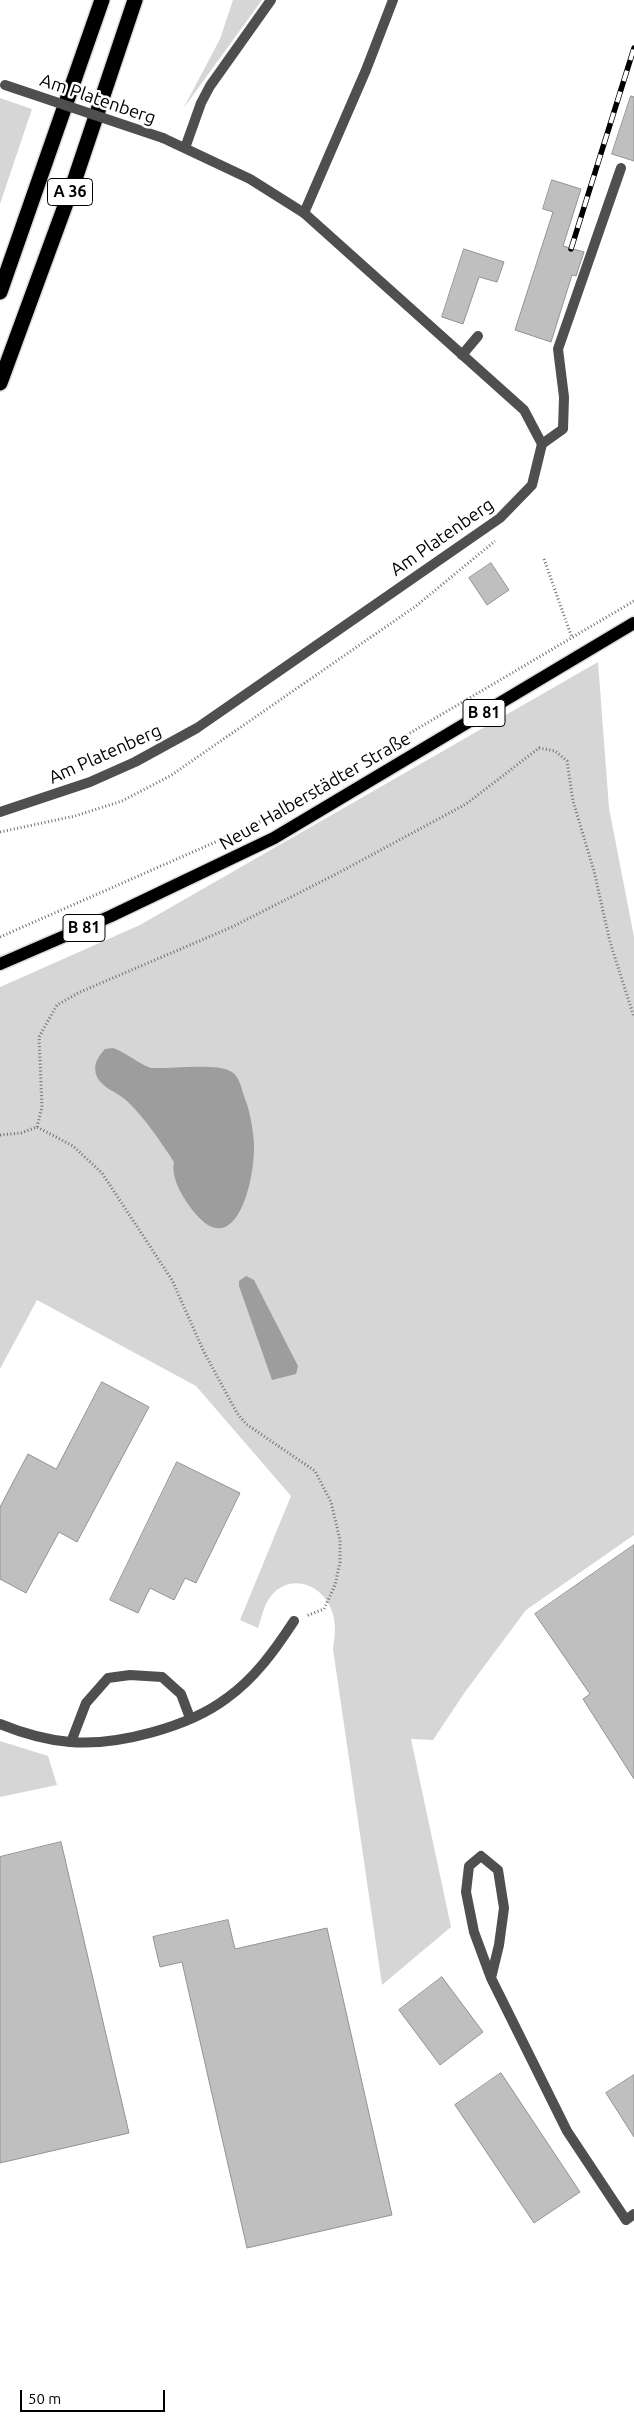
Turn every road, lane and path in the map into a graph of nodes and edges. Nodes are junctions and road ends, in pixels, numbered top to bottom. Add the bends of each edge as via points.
1 (102, 0) edge
2 (135, 0) edge
3 (271, 0) edge
4 (393, 0) edge
5 (2, 84) edge
6 (186, 148) junction
7 (622, 168) dead end
8 (304, 213) junction
9 (0, 292) edge
10 (478, 336) dead end
11 (462, 355) junction
12 (0, 382) edge
13 (542, 444) junction
14 (544, 559) dead end
15 (634, 601) edge
16 (634, 622) edge
17 (572, 638) junction
18 (0, 812) edge
19 (0, 937) edge
20 (0, 964) edge
21 (634, 1017) edge
22 (37, 1128) junction
23 (0, 1135) edge
24 (294, 1621) joint
25 (190, 1718) junction
26 (0, 1724) edge
27 (71, 1742) junction
28 (491, 1978) junction
29 (634, 2214) edge

1 - 9 highway, A 36
2 - 12 highway, A 36 via 76,176
3 - 6 street via 210,86
4 - 8 street
5 - 6 street, Am Platenberg, bridge
6 - 8 street, Am Platenberg via 250,178
7 - 13 street via 558,350 564,396 563,428
8 - 11 street, Am Platenberg
10 - 11 street
11 - 13 street, Am Platenberg via 524,410
13 - 18 street, Am Platenberg via 532,485 500,518 212,718 126,766 90,782
14 - 17 path
15 - 17 path
16 - 20 main road, Neue Halberstädter Straße / B 81 via 256,847
17 - 19 path via 254,825
21 - 22 path via 610,942 594,871 573,801 567,762 555,751 539,748 466,804 375,853 232,927 56,1005 39,1038 42,1107
22 - 23 path
22 - 24 path via 73,1146 102,1173 172,1280 204,1352 237,1413 246,1424 315,1471 331,1502 340,1540 340,1562 335,1586 324,1609
24 - 25 street via 270,1658 226,1699
25 - 27 street via 147,1733
25 - 27 street via 181,1694 162,1677 130,1675 108,1678 86,1703
26 - 27 street via 23,1733
28 - 28 street via 500,1944 504,1908 498,1870 481,1856 468,1866 466,1892 474,1932
28 - 29 street via 567,2131 626,2220

